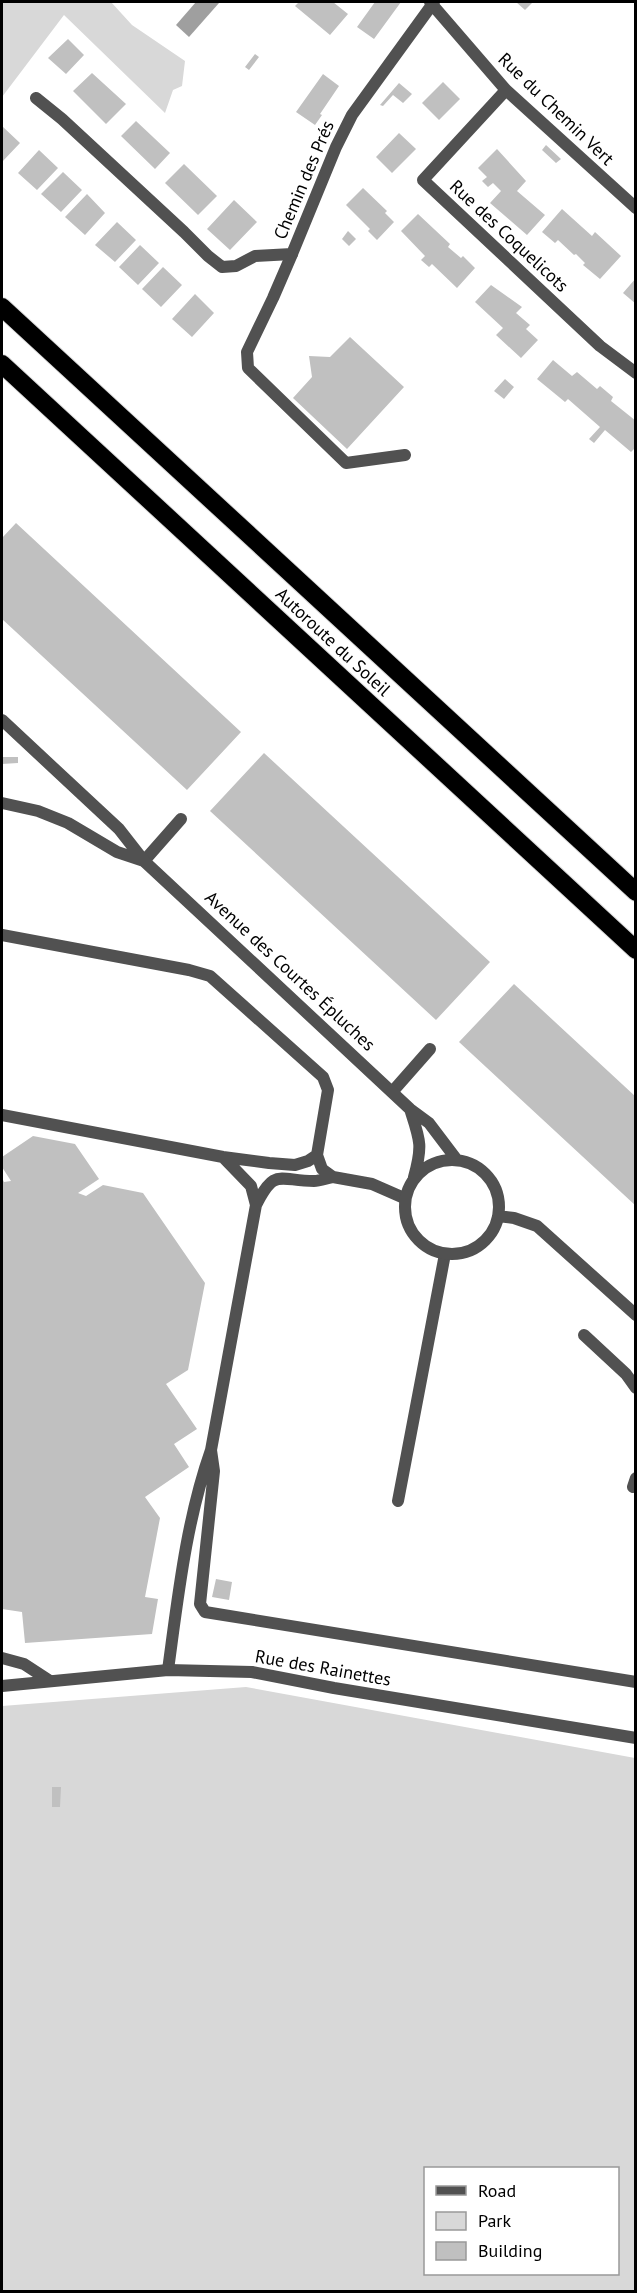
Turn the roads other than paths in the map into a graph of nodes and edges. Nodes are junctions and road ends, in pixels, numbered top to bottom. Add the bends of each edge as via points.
1 (432, 2) edge
2 (506, 90) junction
3 (36, 98) dead end
4 (636, 208) edge
5 (292, 254) junction
6 (2, 307) edge
7 (2, 364) edge
8 (636, 373) edge
9 (405, 455) dead end
10 (2, 720) edge
11 (2, 803) edge
12 (181, 819) dead end
13 (144, 861) junction
14 (636, 892) edge
15 (2, 935) edge
16 (636, 950) edge
17 (430, 1049) dead end
18 (393, 1091) junction
19 (410, 1109) junction
20 (2, 1115) edge
21 (317, 1155) junction
22 (223, 1157) junction
23 (457, 1160) junction
24 (333, 1177) junction
25 (414, 1178) junction
26 (404, 1198) junction
27 (256, 1205) junction
28 (498, 1216) junction
29 (445, 1254) junction
30 (636, 1315) edge
31 (584, 1335) dead end
32 (636, 1388) edge
33 (211, 1450) junction
34 (399, 1501) dead end
35 (2, 1658) edge
36 (168, 1670) junction
37 (50, 1681) junction
38 (636, 1682) edge
39 (2, 1686) edge
40 (636, 1738) edge

1 - 2 street, Rue du Chemin Vert
1 - 5 street, Chemin des Prés via 352,115
2 - 4 street, Rue du Chemin Vert
2 - 8 street, Rue des Coquelicots via 423,180 600,346
3 - 5 street, Chemin des Prés via 222,267 236,266 255,256
5 - 9 street via 247,352 248,368 345,463
6 - 14 highway, Autoroute du Soleil
7 - 16 highway, Autoroute du Soleil
10 - 13 street, Avenue des Courtes Épluches via 119,829
11 - 13 street, Avenue des Courtes Épluches via 68,823 117,852
12 - 13 street
13 - 18 street, Avenue des Courtes Épluches
15 - 21 street via 210,976 322,1077 328,1090
17 - 18 street
18 - 19 street, Avenue des Courtes Épluches
19 - 23 street, Avenue des Courtes Épluches via 429,1122
19 - 25 street, Avenue des Courtes Épluches via 421,1152
20 - 22 street
21 - 22 street via 308,1161 285,1165
21 - 24 street via 322,1169
22 - 27 street via 251,1186
23 - 25 street via 441,1160
23 - 28 street via 472,1164 490,1179 499,1201
24 - 26 street via 372,1184
24 - 27 street via 314,1181 276,1179 266,1186
25 - 26 street
26 - 29 street via 405,1218 413,1235 427,1248
27 - 33 street
28 - 29 street via 492,1233 479,1246 463,1253
28 - 30 street via 537,1226
29 - 34 street
31 - 32 street
33 - 36 street via 198,1485
33 - 38 street via 214,1471 202,1611
35 - 37 street via 24,1664
36 - 37 street, Rue des Rainettes
36 - 40 street, Rue des Rainettes via 252,1672
37 - 39 street, Rue des Rainettes

